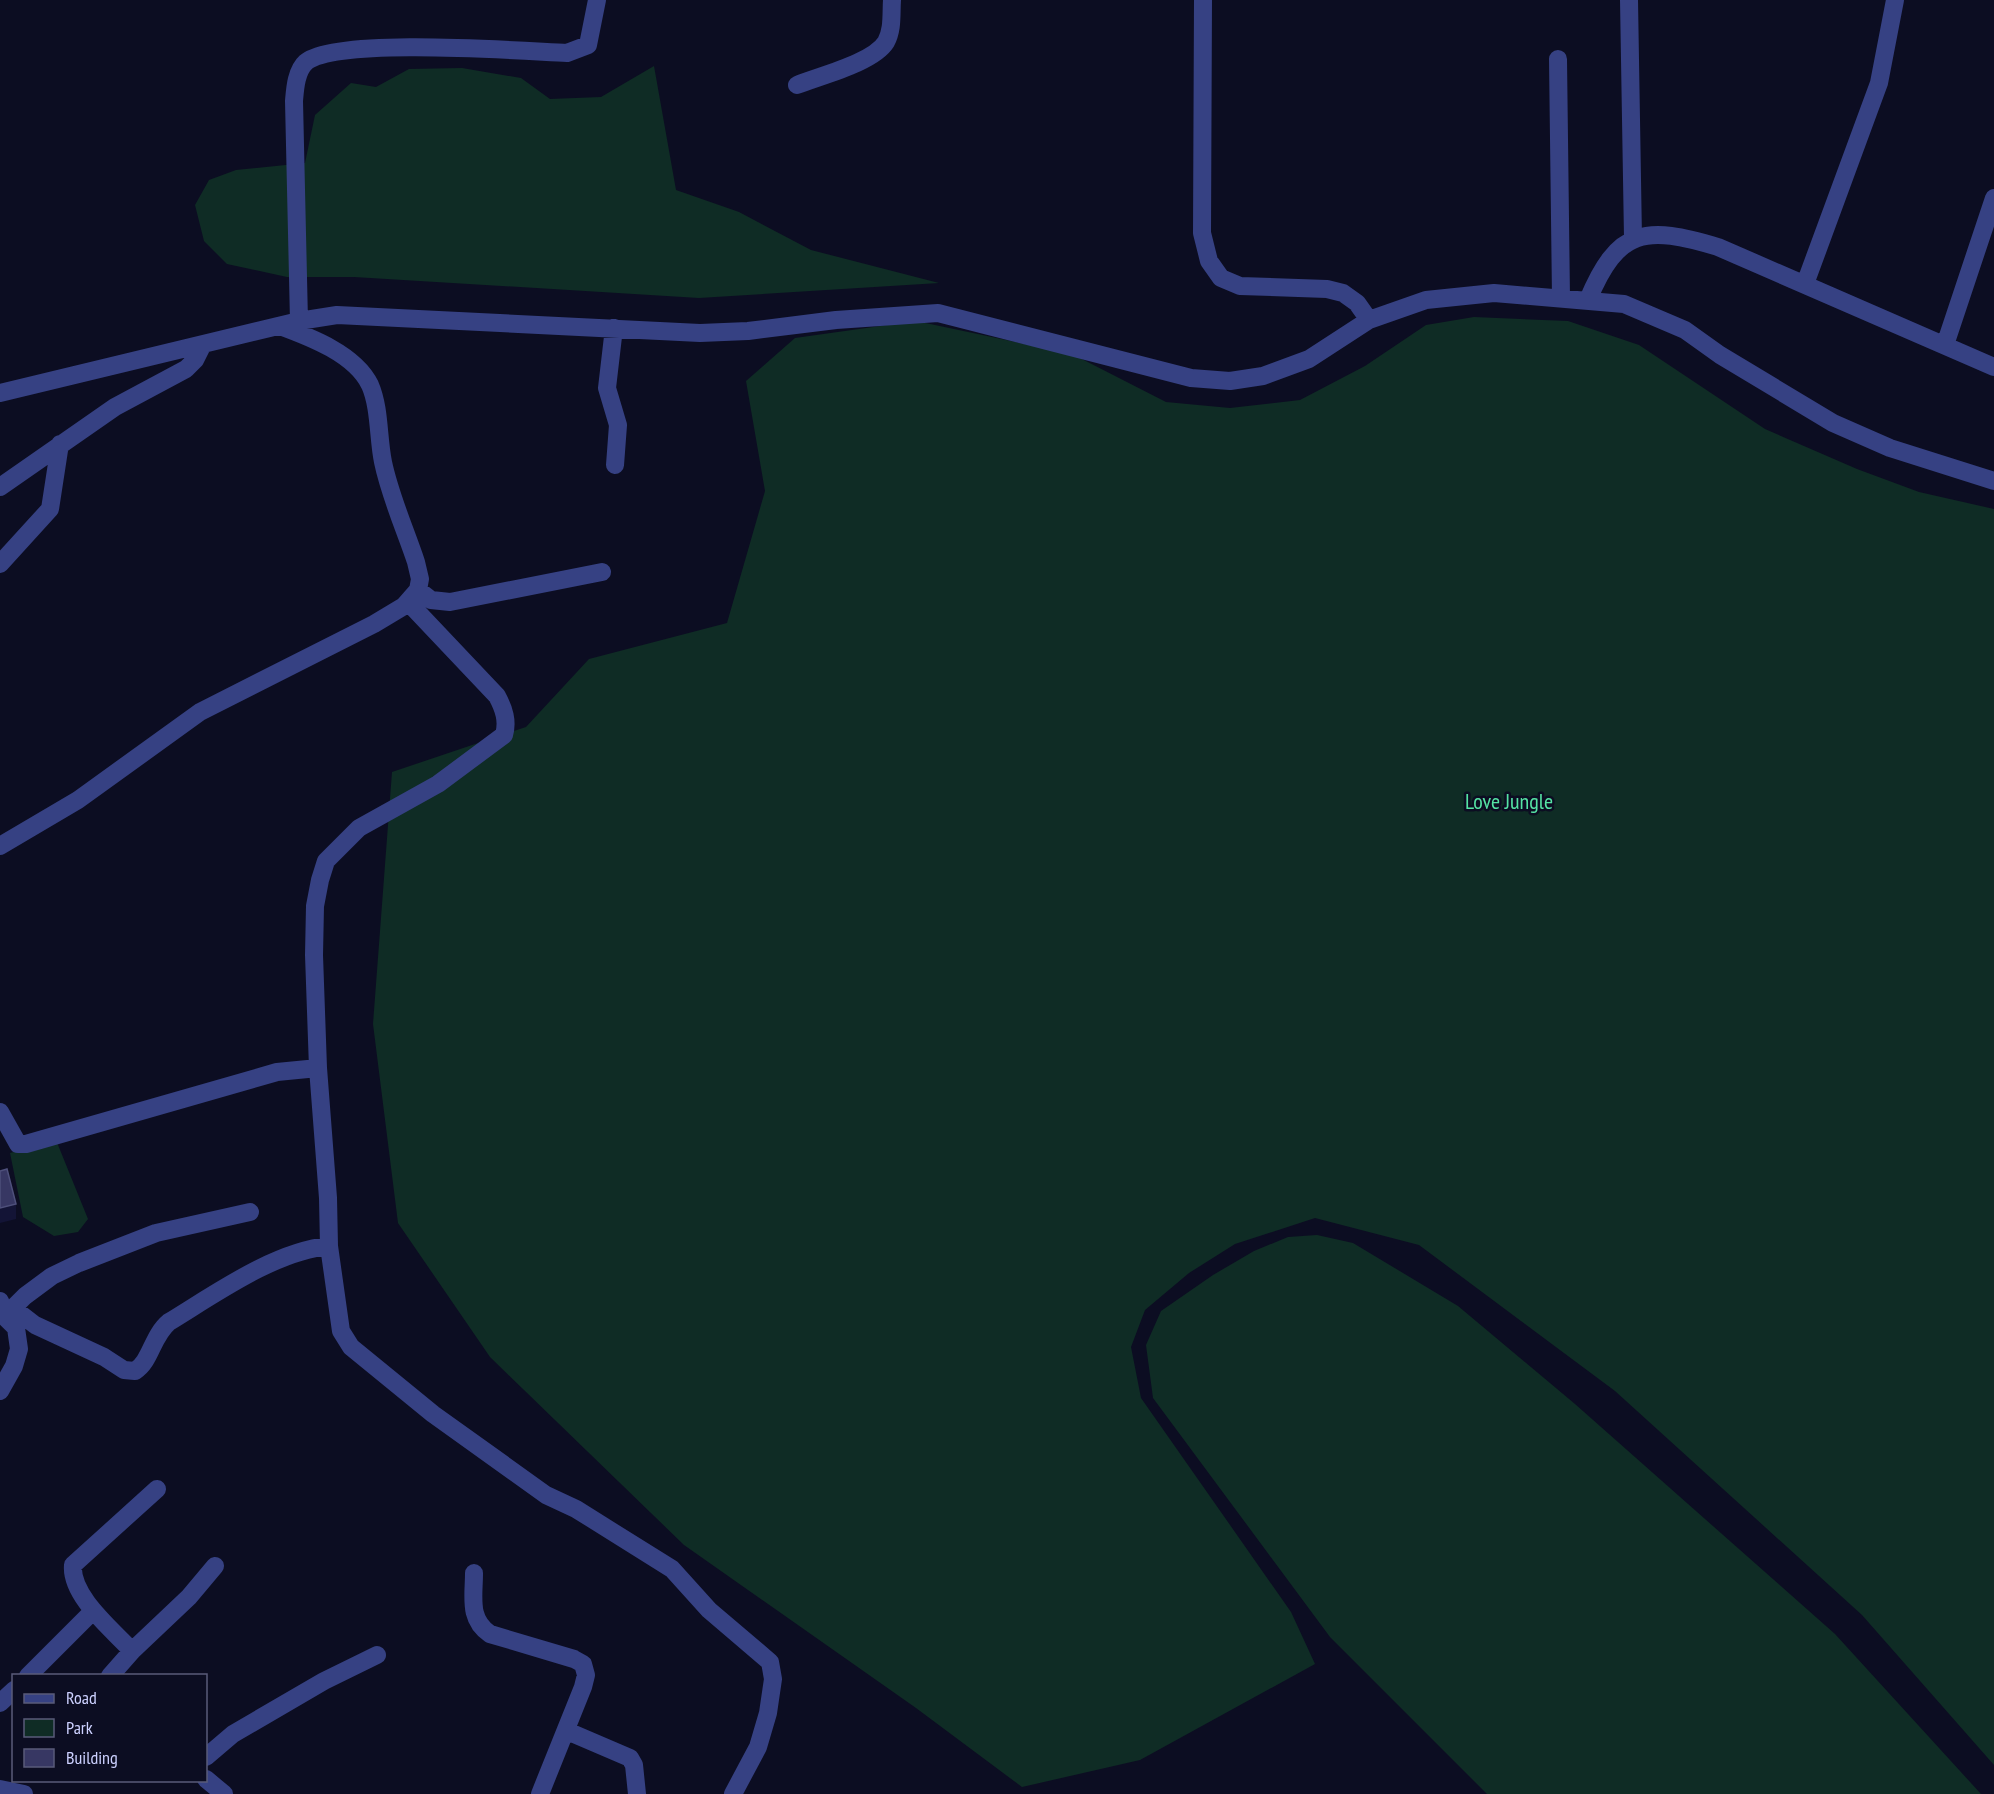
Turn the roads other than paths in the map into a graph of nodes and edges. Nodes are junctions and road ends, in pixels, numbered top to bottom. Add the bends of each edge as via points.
1 (597, 0) edge
2 (892, 0) edge
3 (1203, 0) edge
4 (1629, 0) edge
5 (1895, 0) edge
6 (1558, 59) dead end
7 (796, 85) dead end
8 (1994, 198) edge
9 (1634, 238) junction
10 (1805, 284) junction
11 (1561, 298) junction
12 (1588, 300) junction
13 (1369, 320) junction
14 (299, 321) junction
15 (280, 326) junction
16 (614, 328) junction
17 (1945, 345) junction
18 (202, 346) junction
19 (1994, 367) edge
20 (0, 393) edge
21 (60, 444) junction
22 (615, 465) dead end
23 (1994, 481) edge
24 (0, 487) edge
25 (0, 564) edge
26 (602, 573) dead end
27 (413, 596) junction
28 (0, 846) edge
29 (318, 1068) junction
30 (0, 1112) edge
31 (250, 1212) dead end
32 (329, 1246) junction
33 (6, 1308) edge
34 (0, 1391) edge
35 (157, 1489) dead end
36 (215, 1566) dead end
37 (474, 1573) dead end
38 (93, 1611) junction
39 (132, 1651) junction
40 (377, 1655) dead end
41 (30, 1674) edge
42 (112, 1674) edge
43 (12, 1692) edge
44 (0, 1703) edge
45 (567, 1731) junction
46 (207, 1756) edge
47 (207, 1780) edge
48 (0, 1788) edge
49 (25, 1794) edge
50 (224, 1794) edge
51 (540, 1794) edge
52 (636, 1794) edge
53 (734, 1794) edge

1 - 14 street via 588,45 579,51 366,48 330,53 306,63 297,79 294,101
2 - 7 street via 891,30 874,55
3 - 13 street via 1202,233 1209,261 1221,279 1240,286 1343,293 1357,303
4 - 9 street
5 - 10 street via 1879,83
6 - 11 street
8 - 17 street
9 - 10 street via 1666,236 1694,240
9 - 12 street via 1618,248 1602,268
10 - 17 street
11 - 12 street
11 - 13 street via 1494,293 1426,300
12 - 23 street via 1624,304 1664,318 1833,423 1890,448
13 - 16 street via 1309,359 1263,376 1230,381 1191,378 938,313 836,320 748,332
14 - 15 street
14 - 16 street via 337,315
15 - 18 street
15 - 27 street via 304,334 341,356 370,386 383,463 420,579
16 - 22 street via 607,388 618,425
17 - 19 street
18 - 20 street
18 - 21 street via 186,369 115,407
21 - 24 street
21 - 25 street via 50,509
26 - 27 street via 450,602
27 - 28 street via 375,624 200,712 78,800
27 - 29 street via 497,696 507,727 504,735 438,784 360,828 326,861 315,906
29 - 30 street via 277,1072 26,1144 18,1144
29 - 32 street
31 - 33 street via 156,1233 79,1263 52,1276
32 - 33 street via 307,1248 244,1277 169,1322 135,1371 124,1370
32 - 53 street via 341,1331 351,1347 433,1414 546,1495 576,1509 672,1569 709,1610 770,1662 773,1679 768,1713 758,1747
33 - 34 street via 16,1328 19,1349
35 - 38 street via 73,1565 76,1584
36 - 39 street via 189,1597
37 - 45 street via 474,1615 478,1626 489,1634 583,1664 586,1675
38 - 39 street
38 - 41 street
39 - 42 street
40 - 46 street via 233,1734
43 - 44 street
45 - 51 street
45 - 52 street via 630,1758
47 - 50 street
48 - 49 street

